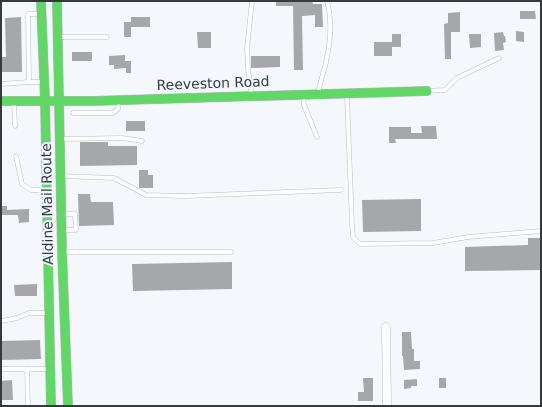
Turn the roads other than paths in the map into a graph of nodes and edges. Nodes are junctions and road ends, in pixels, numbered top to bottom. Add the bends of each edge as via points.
1 (41, 1) edge
2 (56, 1) edge
3 (252, 1) edge
4 (327, 1) edge
5 (42, 14) junction
6 (57, 37) junction
7 (107, 37) dead end
8 (498, 58) dead end
9 (29, 82) junction
10 (44, 82) junction
11 (1, 84) edge
12 (427, 91) joint
13 (347, 93) junction
14 (318, 94) junction
15 (303, 95) junction
16 (252, 96) junction
17 (45, 100) junction
18 (119, 100) junction
19 (1, 101) edge
20 (14, 101) junction
21 (59, 101) junction
22 (72, 113) dead end
23 (15, 126) dead end
24 (317, 136) dead end
25 (60, 139) junction
26 (142, 142) dead end
27 (16, 156) dead end
28 (61, 176) junction
29 (47, 190) junction
30 (341, 190) dead end
31 (62, 214) junction
32 (62, 230) junction
33 (541, 231) edge
34 (48, 252) junction
35 (62, 252) junction
36 (231, 252) dead end
37 (49, 313) junction
38 (1, 321) edge
39 (386, 327) dead end
40 (67, 368) junction
41 (1, 369) edge
42 (27, 369) junction
43 (50, 369) junction
44 (28, 406) edge
45 (51, 406) edge
46 (68, 406) edge
47 (388, 406) edge

1 - 5 main road, Aldine Mail Route
2 - 6 main road, Aldine Mail Route
3 - 16 lane via 247,48
4 - 14 lane via 331,37
5 - 9 lane via 28,14
5 - 10 main road, Aldine Mail Route
6 - 7 lane
6 - 21 main road, Aldine Mail Route
8 - 12 lane via 457,78 445,90
9 - 10 lane
9 - 11 lane
10 - 17 main road, Aldine Mail Route
12 - 13 main road, Reeveston Road
13 - 14 main road, Reeveston Road
13 - 33 lane via 353,237 360,244 433,242
14 - 15 main road, Reeveston Road
15 - 16 main road, Reeveston Road
15 - 24 lane via 304,105
16 - 18 main road, Reeveston Road
17 - 20 main road, Reeveston Road
17 - 21 main road, Reeveston Road
17 - 29 main road, Aldine Mail Route
18 - 21 main road, Reeveston Road
18 - 22 lane via 118,109 113,113
19 - 20 main road, Reeveston Road
20 - 23 lane
21 - 25 main road, Aldine Mail Route
25 - 26 lane via 122,138
25 - 28 main road, Aldine Mail Route
27 - 29 lane via 22,184 31,190
28 - 30 lane via 114,178 146,195 186,196
28 - 31 main road, Aldine Mail Route
29 - 34 main road, Aldine Mail Route
31 - 32 main road, Aldine Mail Route
31 - 32 lane via 75,214 76,230
32 - 35 main road, Aldine Mail Route
34 - 35 main road
34 - 37 main road, Aldine Mail Route
35 - 36 lane
35 - 40 main road, Aldine Mail Route
37 - 38 lane via 29,313
37 - 43 main road, Aldine Mail Route
39 - 47 street
40 - 43 main road
40 - 46 main road, Aldine Mail Route
41 - 42 lane
42 - 43 lane
42 - 44 lane
43 - 45 main road, Aldine Mail Route

